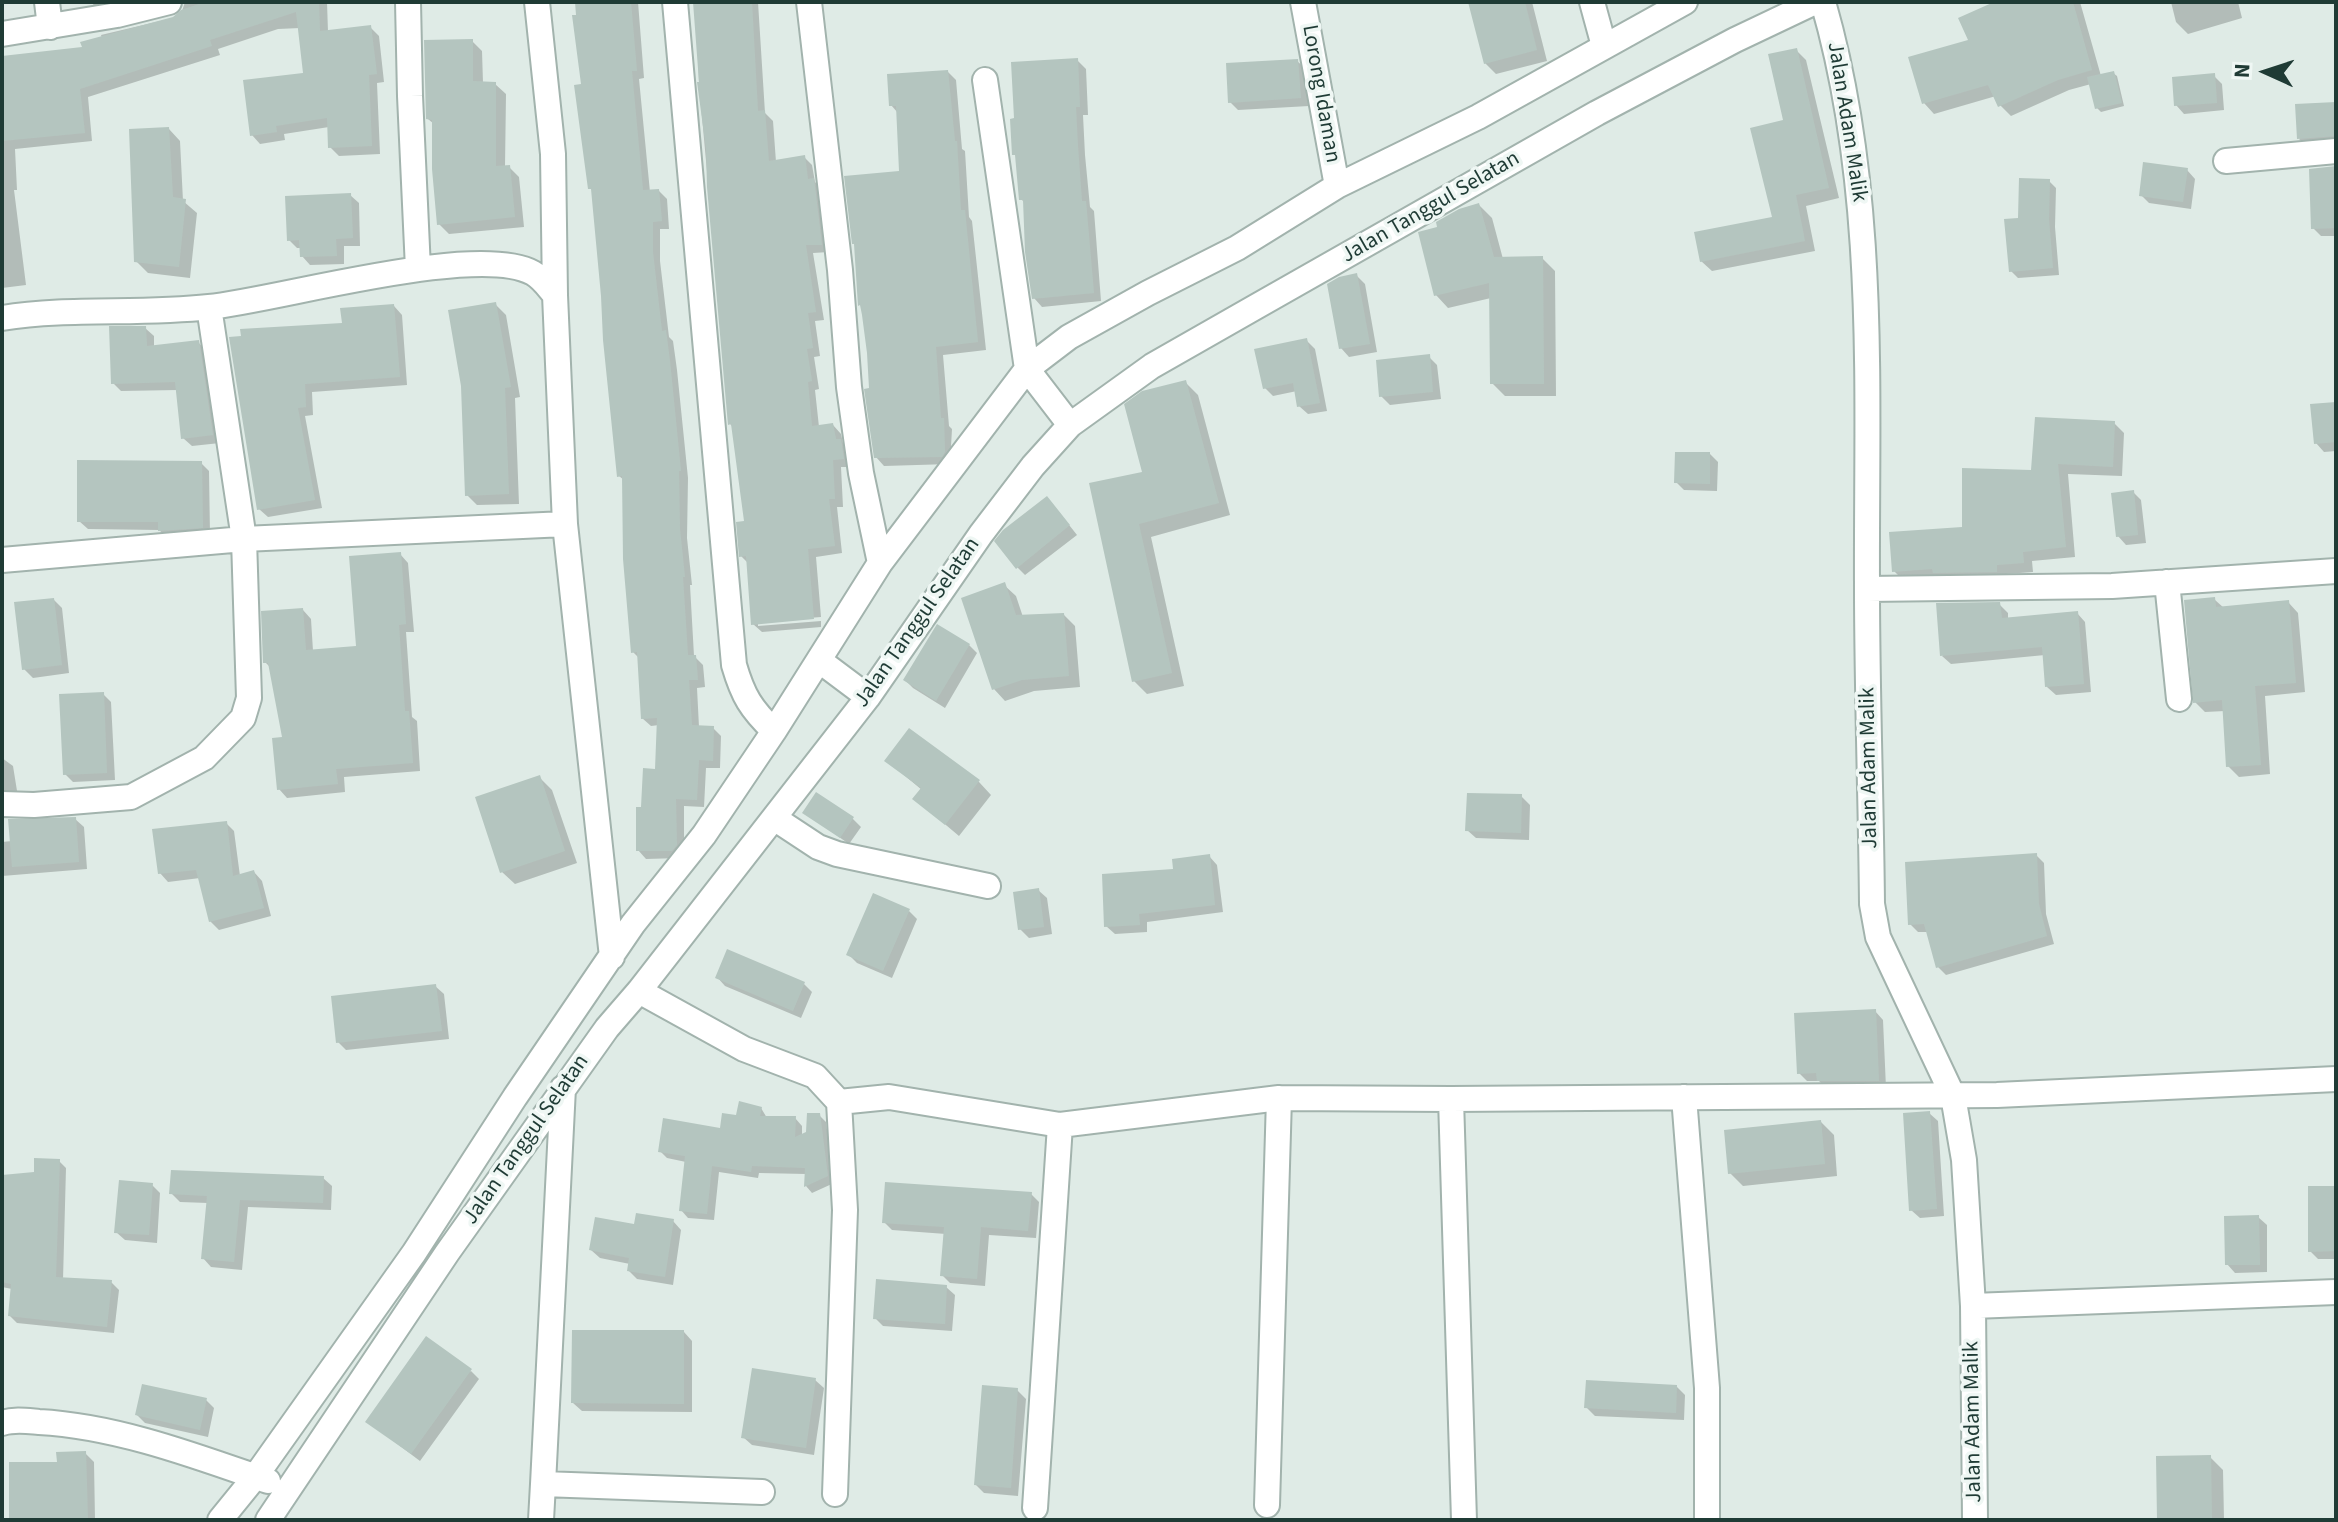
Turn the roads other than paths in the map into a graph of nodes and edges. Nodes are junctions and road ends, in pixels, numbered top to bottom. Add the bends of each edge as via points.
1 (47, 2) edge
2 (169, 2) edge
3 (408, 2) edge
4 (537, 2) edge
5 (675, 2) edge
6 (1303, 2) edge
7 (1592, 2) edge
8 (1685, 2) edge
9 (1815, 2) edge
10 (1823, 2) edge
11 (817, 3) edge
12 (50, 27) junction
13 (2, 34) edge
14 (1604, 46) junction
15 (985, 80) dead end
16 (2336, 151) edge
17 (2226, 161) dead end
18 (1337, 186) junction
19 (418, 269) junction
20 (555, 295) junction
21 (209, 307) junction
22 (2, 318) edge
23 (1027, 369) junction
24 (1070, 425) junction
25 (565, 524) junction
26 (244, 539) junction
27 (2, 560) edge
28 (880, 563) junction
29 (2336, 571) edge
30 (2167, 582) junction
31 (1867, 589) junction
32 (820, 661) junction
33 (868, 697) junction
34 (2179, 699) dead end
35 (774, 731) junction
36 (2, 804) edge
37 (774, 818) junction
38 (988, 886) dead end
39 (612, 957) junction
40 (639, 991) junction
41 (2336, 1079) edge
42 (563, 1088) junction
43 (1953, 1096) junction
44 (1684, 1097) junction
45 (1279, 1098) junction
46 (1451, 1099) junction
47 (839, 1102) junction
48 (1060, 1125) junction
49 (2336, 1292) edge
50 (1973, 1306) junction
51 (2, 1423) edge
52 (255, 1477) junction
53 (543, 1484) junction
54 (290, 1489) junction
55 (762, 1492) dead end
56 (835, 1494) dead end
57 (1267, 1505) dead end
58 (1035, 1508) dead end
59 (220, 1520) edge
60 (268, 1520) edge
61 (541, 1520) edge
62 (1464, 1520) edge
63 (1707, 1520) edge
64 (1975, 1520) edge

1 - 12 street
2 - 12 street
3 - 19 street
4 - 20 street via 553,154
5 - 35 street via 734,665 743,695
6 - 18 street, Lorong Idaman
7 - 14 street
8 - 14 street, Jalan Tanggul Selatan
9 - 24 street, Jalan Tanggul Selatan via 1597,113 1152,366
10 - 31 street, Jalan Adam Malik via 1857,164 1863,237
11 - 28 street via 849,387
12 - 13 street
14 - 18 street, Jalan Tanggul Selatan via 1478,117
15 - 23 street
16 - 17 street
18 - 23 street, Jalan Tanggul Selatan via 1237,248 1069,337
19 - 20 street via 517,268 533,273
19 - 21 street
20 - 25 street
21 - 22 street
21 - 26 street
23 - 24 street
23 - 28 street, Jalan Tanggul Selatan
24 - 33 street, Jalan Tanggul Selatan via 981,534
25 - 26 street
25 - 39 street
26 - 27 street
26 - 36 street via 249,698 243,718 204,758 131,797
28 - 32 street, Jalan Tanggul Selatan
29 - 30 street
30 - 31 street
30 - 34 street
31 - 43 street, Jalan Adam Malik via 1872,904 1878,937
32 - 33 street
32 - 35 street, Jalan Tanggul Selatan
33 - 37 street, Jalan Tanggul Selatan
35 - 39 street, Jalan Tanggul Selatan
37 - 38 street via 837,854
37 - 40 street, Jalan Tanggul Selatan
39 - 52 street, Jalan Tanggul Selatan via 414,1253
40 - 42 street, Jalan Tanggul Selatan
40 - 47 street via 744,1049 815,1076
41 - 43 street
42 - 53 street
42 - 54 street, Jalan Tanggul Selatan
43 - 44 street
43 - 50 street, Jalan Adam Malik via 1964,1160
44 - 46 street
44 - 63 street via 1707,1388
45 - 46 street
45 - 48 street
45 - 57 street
46 - 62 street
47 - 48 street via 889,1097
47 - 56 street via 845,1210
48 - 58 street
49 - 50 street
50 - 64 street, Jalan Adam Malik
51 - 52 street via 109,1431
52 - 54 street
52 - 59 street, Jalan Tanggul Selatan
53 - 55 street
53 - 61 street
54 - 60 street, Jalan Tanggul Selatan

